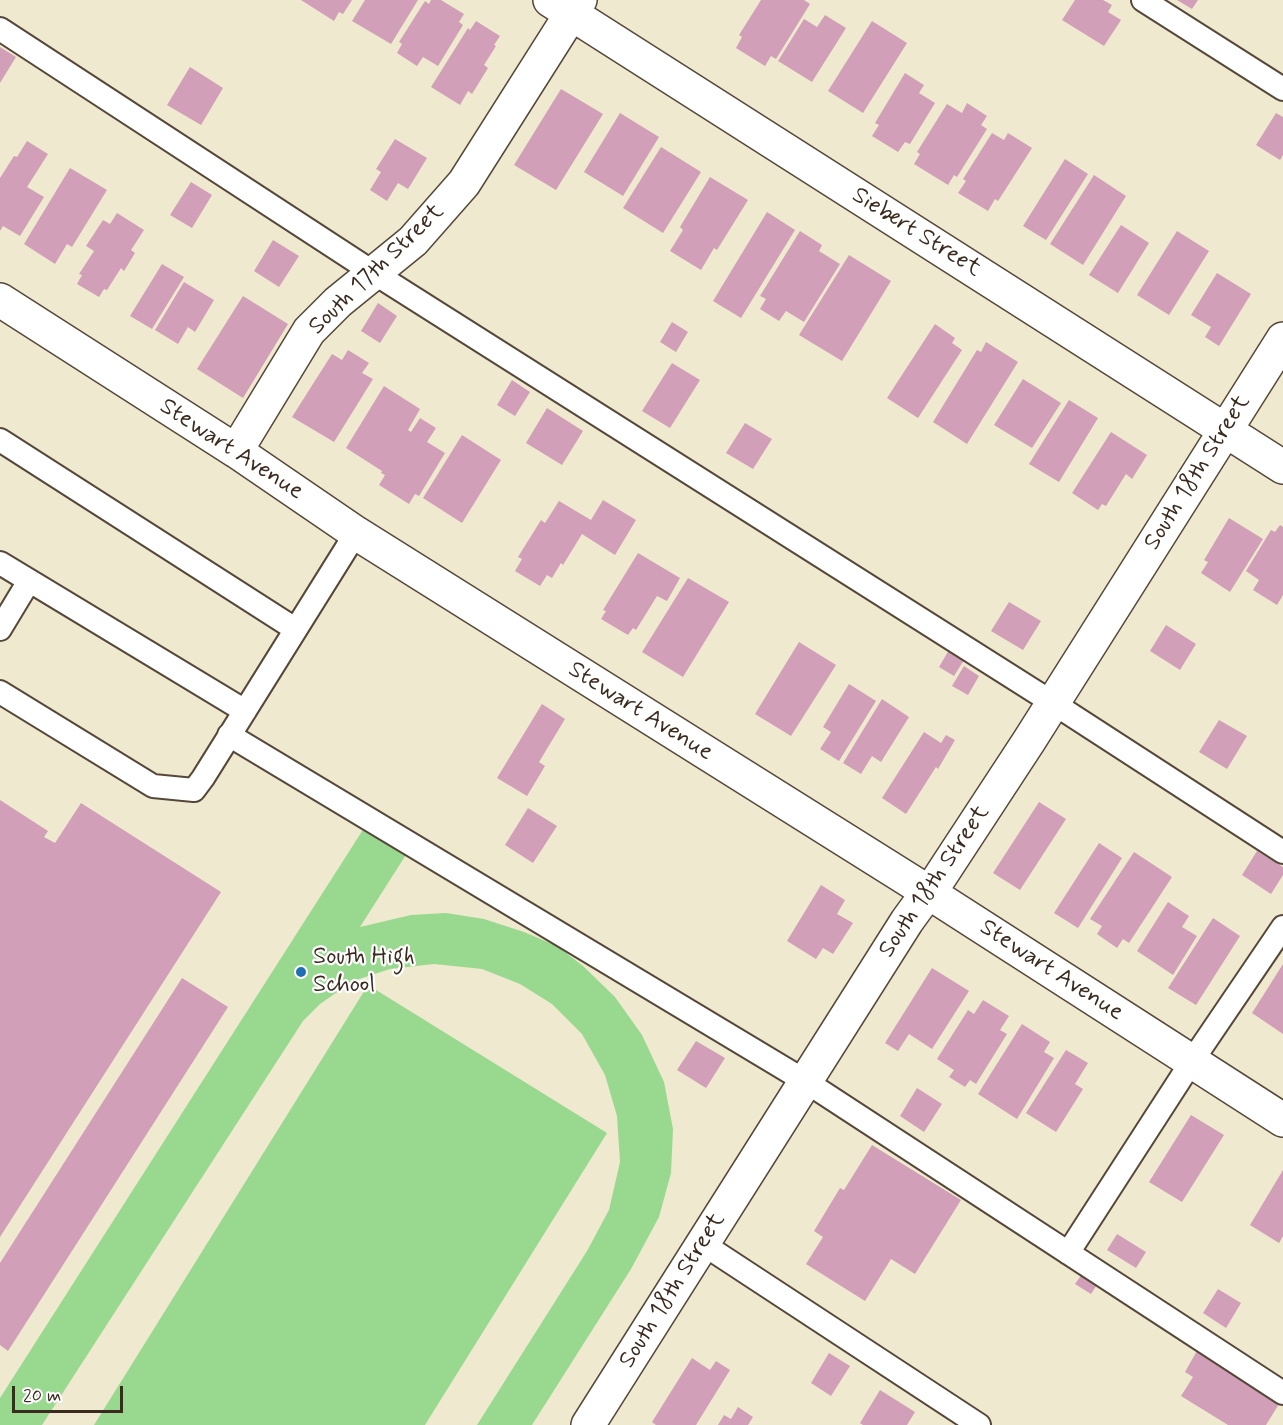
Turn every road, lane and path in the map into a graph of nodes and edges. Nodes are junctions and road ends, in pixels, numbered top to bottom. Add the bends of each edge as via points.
1 (1143, 0) edge
2 (567, 5) edge
3 (0, 29) edge
4 (1283, 90) edge
5 (374, 273) junction
6 (0, 300) edge
7 (1283, 339) edge
8 (1225, 430) junction
9 (0, 440) edge
10 (236, 451) junction
11 (1283, 467) edge
12 (356, 533) junction
13 (0, 563) edge
14 (29, 581) junction
15 (0, 629) edge
16 (295, 629) junction
17 (0, 692) edge
18 (1053, 703) junction
19 (245, 711) junction
20 (229, 735) junction
21 (1283, 852) edge
22 (928, 892) junction
23 (1283, 927) edge
24 (1192, 1062) junction
25 (805, 1081) junction
26 (1283, 1120) edge
27 (703, 1244) junction
28 (1068, 1253) junction
29 (1283, 1393) edge
30 (588, 1425) edge
31 (979, 1425) edge

1 - 4 lane
2 - 5 street, South 17th Street via 464,183 413,241
2 - 8 street, Siebert Street
3 - 5 lane
5 - 10 street, South 17th Street via 309,331
5 - 18 lane
6 - 10 street, Stewart Avenue
7 - 8 street, South 18th Street
8 - 11 street, Siebert Street
8 - 18 street, South 18th Street
9 - 16 lane
10 - 12 street, Stewart Avenue
12 - 16 lane
12 - 22 street, Stewart Avenue
13 - 14 lane
14 - 15 lane
14 - 19 lane
16 - 19 lane
17 - 20 lane via 153,786 194,790
18 - 21 lane
18 - 22 street, South 18th Street
19 - 20 lane
20 - 25 lane
22 - 24 street, Stewart Avenue
22 - 25 street, South 18th Street
23 - 24 lane
24 - 26 street, Stewart Avenue
24 - 28 lane
25 - 27 street, South 18th Street
25 - 28 lane
27 - 30 street, South 18th Street
27 - 31 lane
28 - 29 lane

